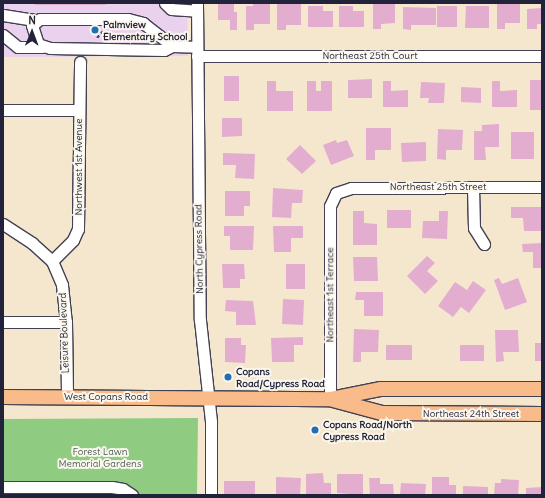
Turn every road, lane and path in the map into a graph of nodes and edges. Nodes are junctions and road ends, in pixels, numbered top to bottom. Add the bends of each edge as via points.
1 (164, 3) edge
2 (197, 7) edge
3 (3, 15) edge
4 (35, 20) junction
5 (154, 32) junction
6 (3, 35) edge
7 (172, 46) junction
8 (42, 47) junction
9 (144, 49) junction
10 (197, 52) junction
11 (542, 56) edge
12 (80, 62) dead end
13 (3, 110) edge
14 (79, 110) junction
15 (473, 187) junction
16 (542, 187) edge
17 (336, 193) joint
18 (3, 224) edge
19 (484, 244) dead end
20 (52, 261) junction
21 (3, 322) edge
22 (66, 322) junction
23 (542, 389) edge
24 (3, 397) edge
25 (66, 397) junction
26 (209, 397) junction
27 (330, 399) junction
28 (542, 414) edge
29 (3, 487) edge
30 (132, 495) edge
31 (211, 495) edge

1 - 2 street via 171,9
2 - 10 street, North Cypress Road
3 - 4 street
4 - 5 street via 128,19 143,23
4 - 8 street via 33,33
5 - 7 street
5 - 9 street
6 - 8 street, Northeast 25th Court via 18,47
7 - 9 street, Northeast 25th Court via 164,50
7 - 10 street, Northeast 25th Court
8 - 9 street, Northeast 25th Court
10 - 11 street, Northeast 25th Court
10 - 26 street, North Cypress Road via 200,320
12 - 14 street, Northwest 1st Avenue
13 - 14 street
14 - 20 street, Northwest 1st Avenue via 78,229 73,240
15 - 16 street, Northeast 25th Street
15 - 17 street, Northeast 25th Street via 351,188
15 - 19 street via 474,228
17 - 27 street, Northeast 1st Terrace via 330,206
18 - 20 street, Leisure Boulevard via 32,243
20 - 22 street, Leisure Boulevard via 62,285
21 - 22 street
22 - 25 street, Leisure Boulevard
23 - 27 main road, Northeast 24th Street via 381,389
24 - 25 main road, West Copans Road
25 - 26 main road, West Copans Road
26 - 27 main road, Northeast 24th Street
26 - 31 street, North Cypress Road
27 - 28 main road, Northeast 24th Street via 382,413
29 - 30 street via 112,487 124,489

